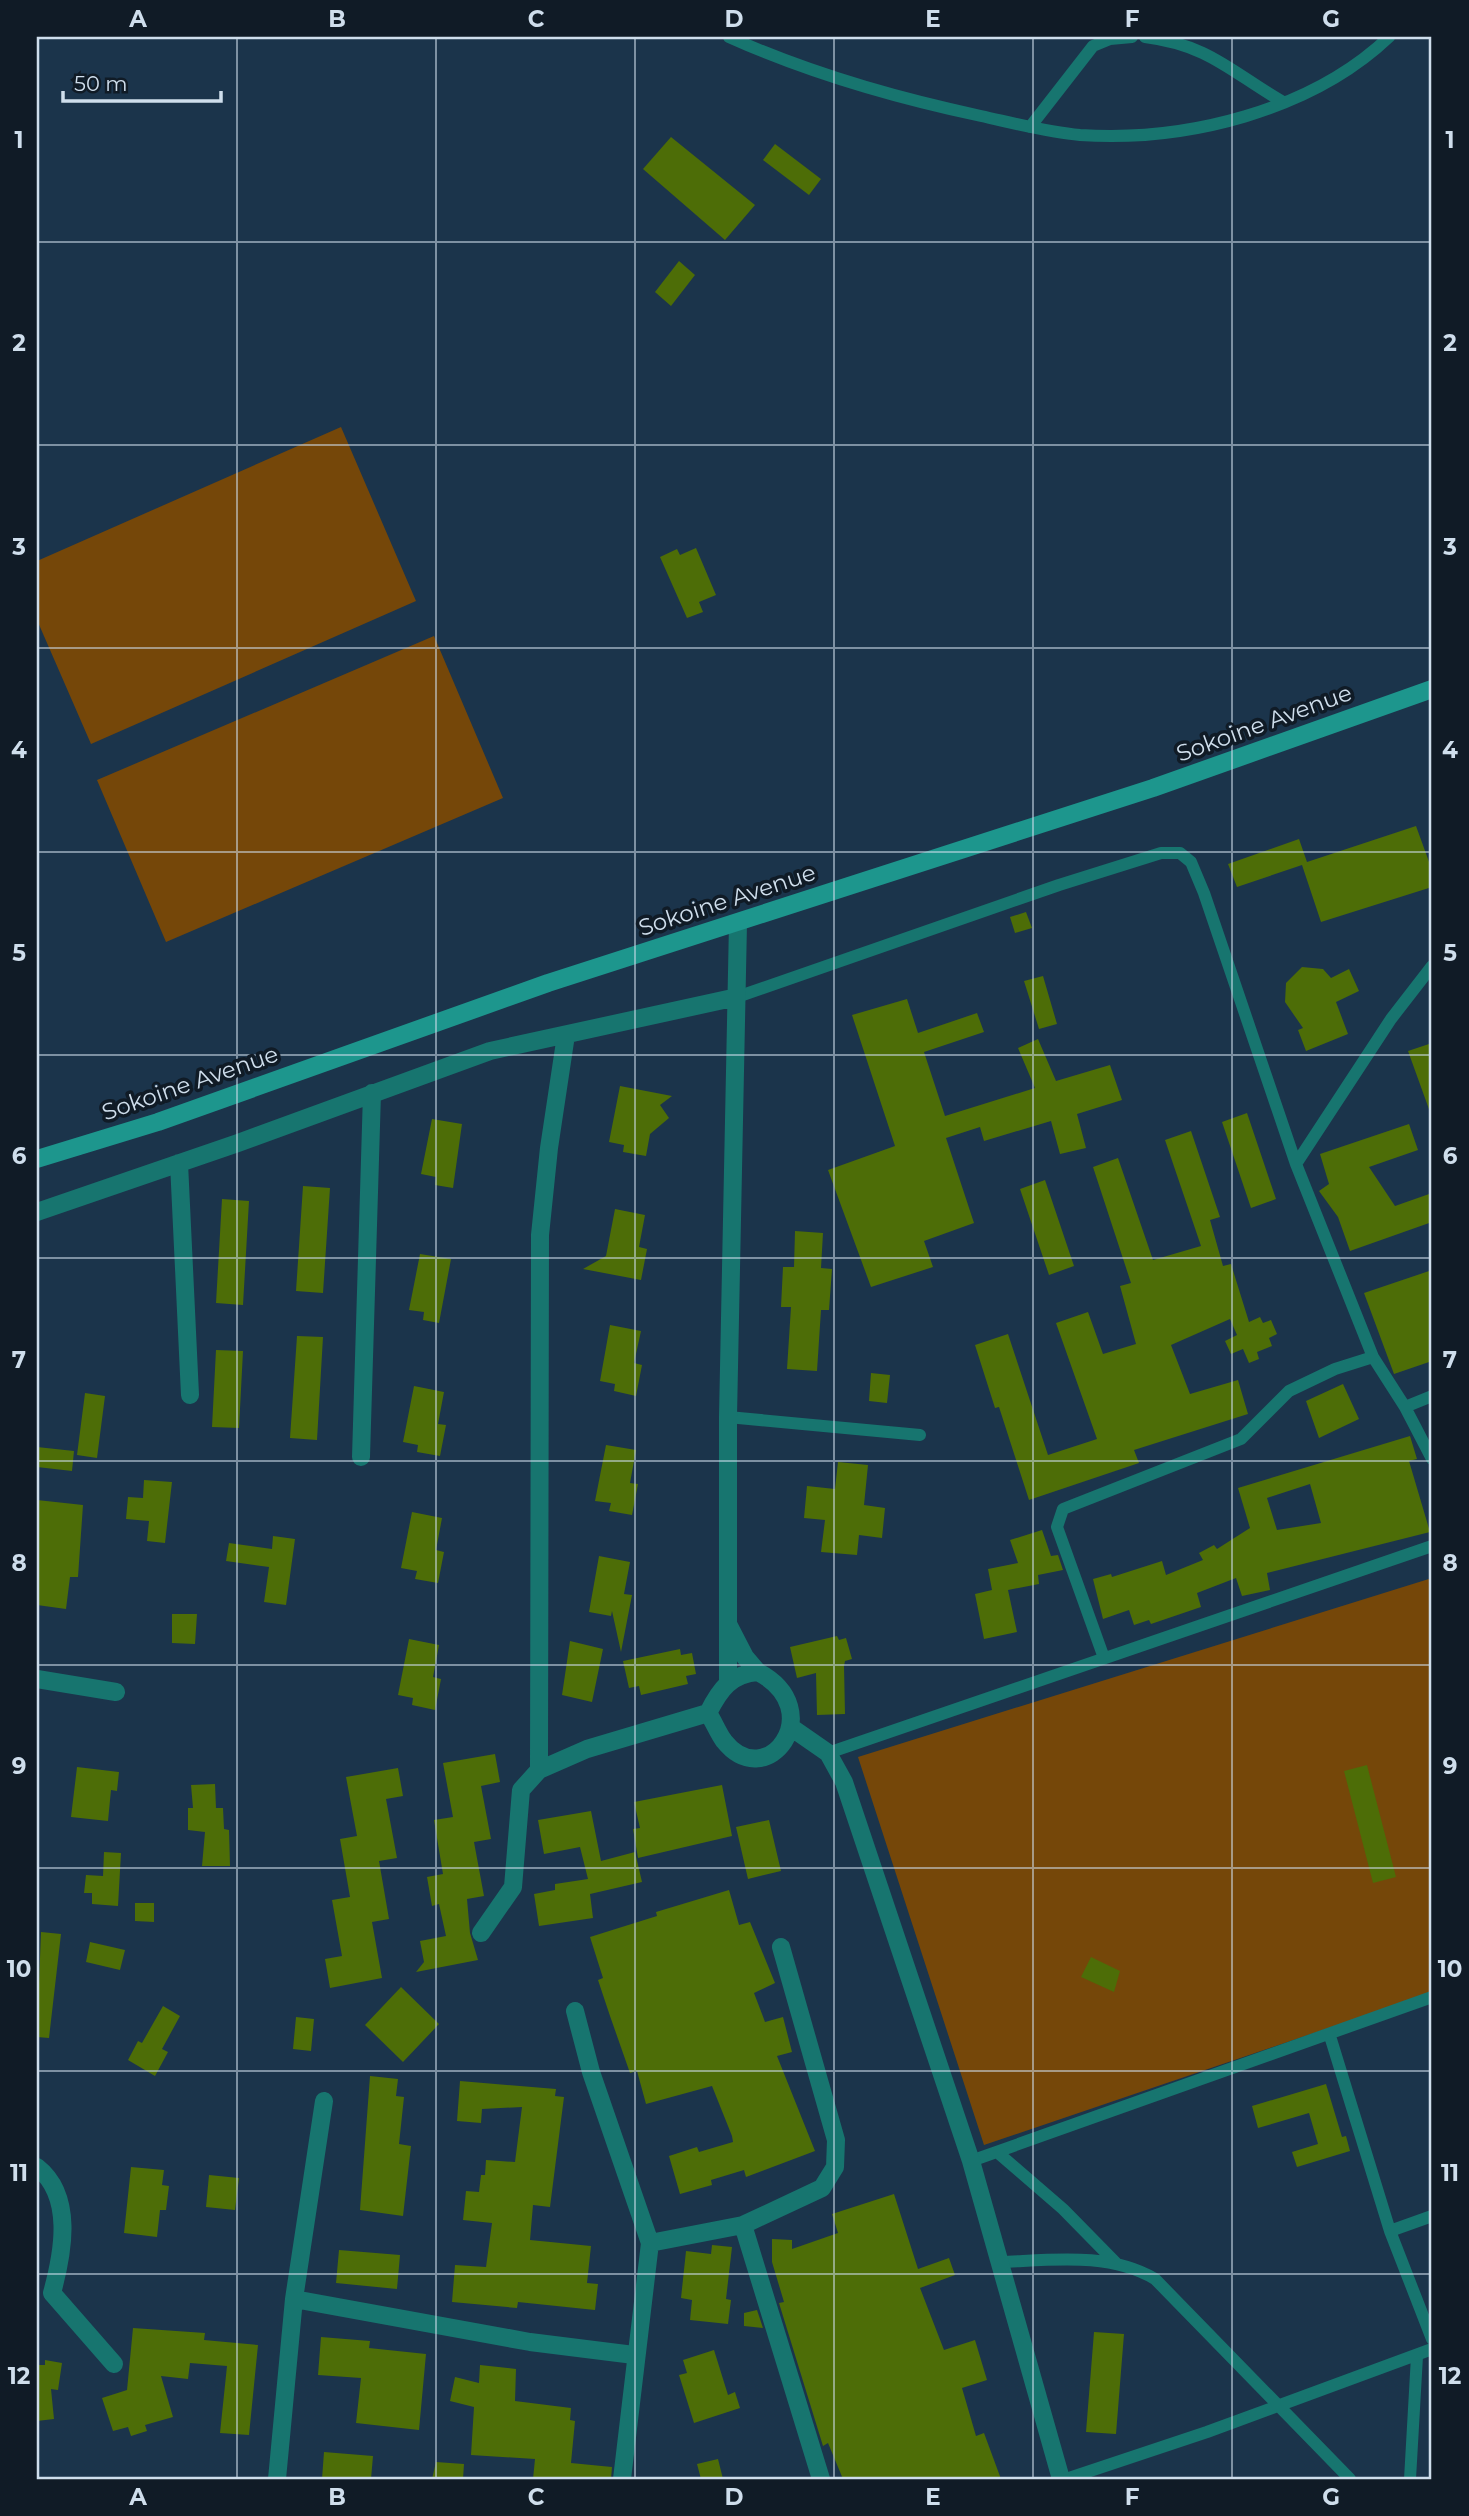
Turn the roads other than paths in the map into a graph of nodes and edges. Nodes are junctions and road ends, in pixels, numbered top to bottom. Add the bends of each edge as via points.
1 (729, 37) edge
2 (1132, 37) edge
3 (1145, 37) edge
4 (1390, 37) edge
5 (1283, 102) junction
6 (1030, 127) junction
7 (1432, 689) edge
8 (738, 923) junction
9 (1432, 966) edge
10 (737, 997) junction
11 (565, 1035) junction
12 (372, 1093) junction
13 (37, 1159) edge
14 (179, 1163) junction
15 (1296, 1164) junction
16 (37, 1212) edge
17 (1373, 1357) junction
18 (190, 1395) dead end
19 (1432, 1396) edge
20 (1405, 1406) junction
21 (728, 1417) junction
22 (920, 1435) dead end
23 (361, 1457) dead end
24 (1432, 1460) edge
25 (1432, 1546) edge
26 (727, 1623) junction
27 (1104, 1658) junction
28 (758, 1672) junction
29 (37, 1679) edge
30 (728, 1682) junction
31 (116, 1692) dead end
32 (708, 1713) junction
33 (792, 1728) junction
34 (828, 1753) junction
35 (539, 1770) junction
36 (481, 1933) dead end
37 (781, 1947) dead end
38 (1432, 1997) edge
39 (575, 2011) dead end
40 (1330, 2036) junction
41 (324, 2101) dead end
42 (997, 2152) junction
43 (971, 2161) junction
44 (37, 2167) edge
45 (1432, 2216) edge
46 (743, 2224) junction
47 (1390, 2231) junction
48 (650, 2243) junction
49 (1001, 2262) junction
50 (1116, 2263) junction
51 (44, 2292) edge
52 (294, 2300) junction
53 (1432, 2339) edge
54 (1432, 2349) edge
55 (634, 2355) junction
56 (1417, 2356) junction
57 (114, 2364) dead end
58 (1280, 2406) junction
59 (277, 2479) edge
60 (622, 2479) edge
61 (821, 2479) edge
62 (1063, 2479) edge
63 (1350, 2479) edge
64 (1410, 2479) edge

1 - 6 lane via 903,99
2 - 6 lane via 1093,46
3 - 5 lane via 1195,48 1225,62
4 - 5 lane via 1343,75
5 - 6 lane via 1176,132 1079,135
7 - 8 street, Sokoine Avenue via 1153,788
8 - 10 street
8 - 13 street, Sokoine Avenue via 548,983 158,1122
9 - 15 lane via 1391,1019
10 - 11 street
10 - 15 lane via 1059,884 1161,853 1180,853 1191,862 1204,893
10 - 21 street
11 - 12 street via 490,1051
11 - 35 street via 540,1235
12 - 14 street
12 - 23 street
14 - 16 street
14 - 18 street
15 - 17 lane
17 - 20 lane
17 - 27 lane via 1289,1391 1241,1438 1063,1509 1057,1527
19 - 20 lane
20 - 24 lane
21 - 22 lane
21 - 26 street
25 - 27 lane
26 - 28 street
26 - 30 street
27 - 34 lane
28 - 30 street via 743,1673
28 - 33 street via 783,1692
29 - 31 street
30 - 32 street
32 - 33 street via 725,1741 737,1752 753,1757 771,1756 783,1746
32 - 35 street via 587,1749
33 - 34 street
34 - 43 street via 844,1782
35 - 36 street via 521,1790 513,1887
37 - 46 street via 836,2140 835,2167 822,2188
38 - 40 lane
39 - 48 street via 591,2072
40 - 42 lane
40 - 47 lane
41 - 52 street
42 - 43 lane
42 - 50 lane
43 - 49 street
44 - 51 street via 59,2196 61,2217 61,2261
45 - 47 lane
46 - 48 street
46 - 61 street
47 - 53 lane
48 - 55 street
49 - 50 lane
49 - 62 street
50 - 58 lane via 1142,2271 1169,2290
51 - 57 street
52 - 55 street via 530,2342
52 - 59 street
54 - 56 lane
55 - 60 street
56 - 58 lane
56 - 64 lane
58 - 62 lane
58 - 63 lane

